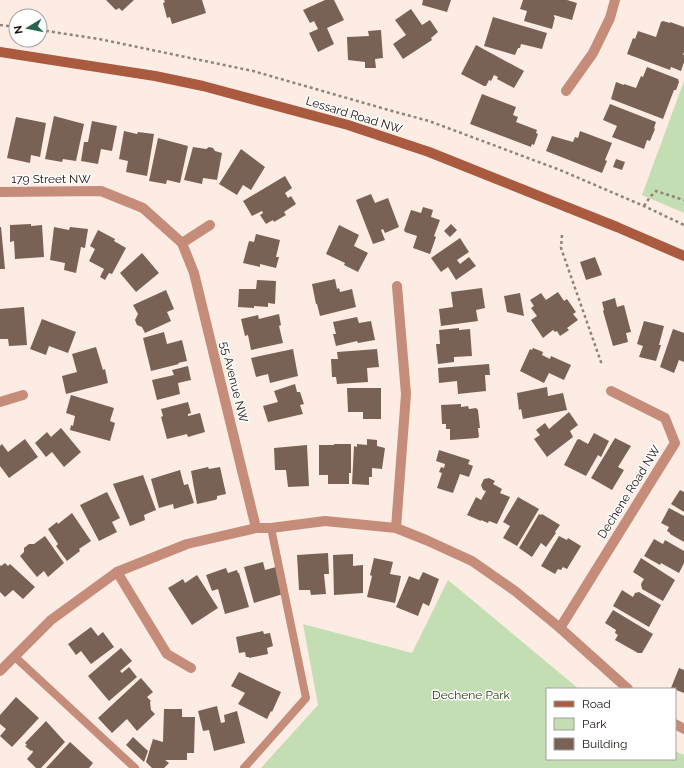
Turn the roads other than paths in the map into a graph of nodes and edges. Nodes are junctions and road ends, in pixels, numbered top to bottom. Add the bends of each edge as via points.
1 (616, 0) edge
2 (0, 52) edge
3 (566, 91) dead end
4 (0, 192) edge
5 (210, 225) dead end
6 (182, 242) junction
7 (684, 256) edge
8 (397, 286) dead end
9 (611, 391) dead end
10 (23, 395) dead end
11 (0, 402) edge
12 (256, 528) junction
13 (271, 528) junction
14 (396, 528) junction
15 (117, 572) junction
16 (560, 628) junction
17 (14, 656) junction
18 (191, 668) dead end
19 (0, 671) edge
20 (627, 688) edge
21 (135, 768) edge
22 (244, 768) edge

1 - 3 street via 593,52
2 - 7 main road, Lessard Road NW via 203,86 348,125 429,152
4 - 6 street, 179 Street NW via 101,191 143,208
5 - 6 street
6 - 12 street, 55 Avenue NW via 194,272
8 - 14 street via 406,394
9 - 16 street, Dechene Road NW via 664,418 675,443
10 - 11 street
12 - 13 street
12 - 15 street via 187,544
13 - 14 street via 325,521
13 - 22 lane via 306,698
14 - 16 street via 472,561 515,591
15 - 17 street via 51,620
15 - 18 street via 166,654
16 - 20 street
17 - 19 street
17 - 21 lane

